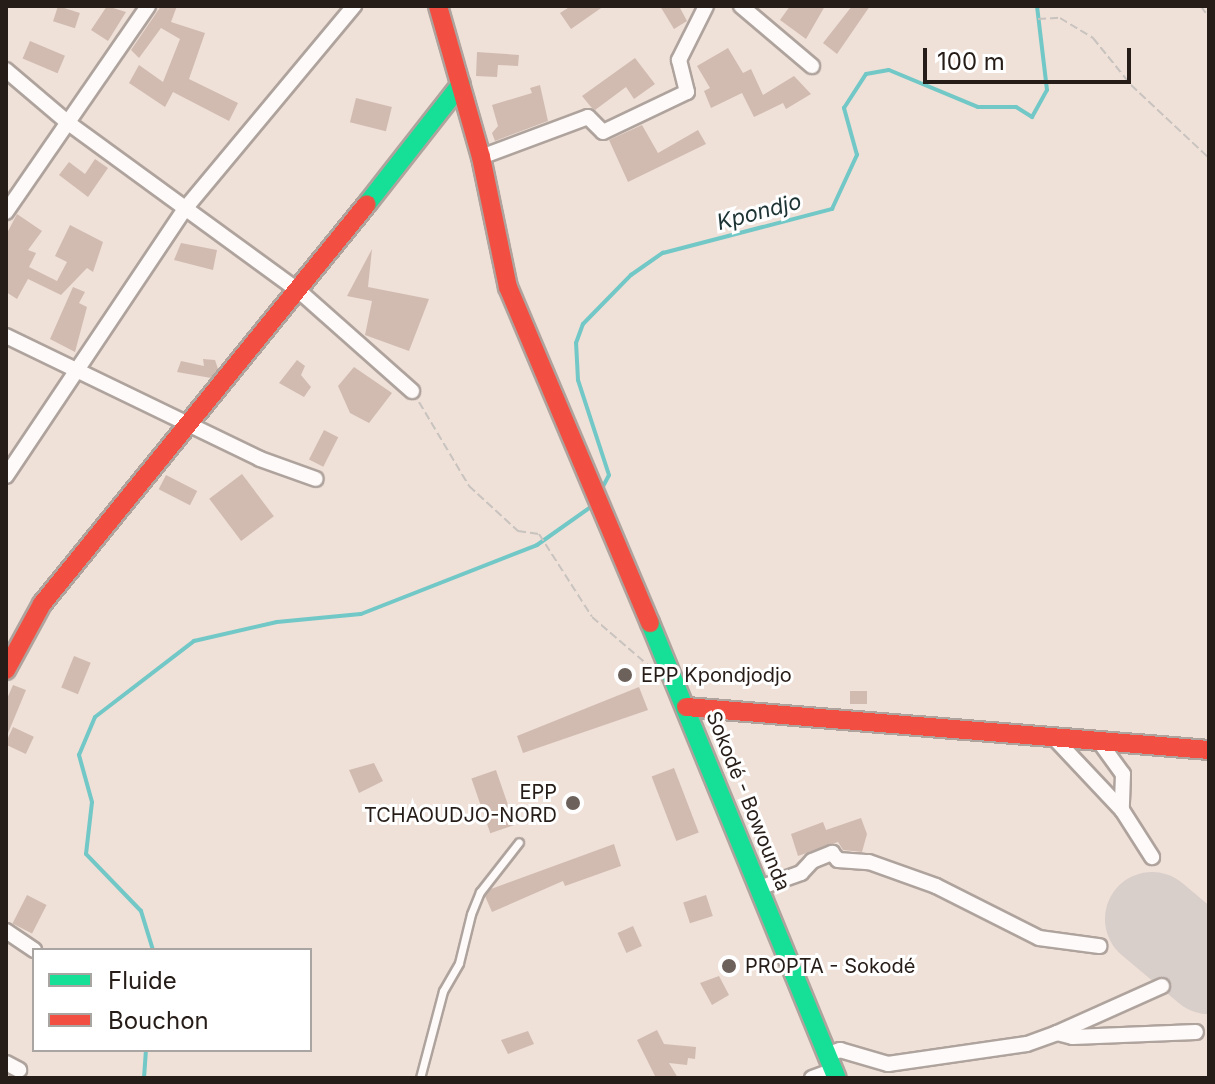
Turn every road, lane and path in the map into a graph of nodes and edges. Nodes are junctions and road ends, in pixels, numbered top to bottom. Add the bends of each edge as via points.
1 (148, 6) edge
2 (354, 6) edge
3 (438, 6) edge
4 (706, 6) edge
5 (741, 6) edge
6 (1201, 6) edge
7 (1209, 18) edge
8 (1038, 19) dead end
9 (812, 66) dead end
10 (6, 70) edge
11 (461, 84) junction
12 (67, 122) junction
13 (481, 157) junction
14 (1209, 158) edge
15 (184, 210) junction
16 (6, 212) edge
17 (299, 291) junction
18 (6, 336) edge
19 (78, 374) junction
20 (412, 391) joint
21 (189, 424) junction
22 (6, 476) edge
23 (316, 479) dead end
24 (6, 670) edge
25 (677, 685) junction
26 (686, 707) junction
27 (1057, 741) junction
28 (1101, 744) junction
29 (1209, 750) edge
30 (1122, 810) junction
31 (519, 842) dead end
32 (1152, 857) dead end
33 (759, 888) junction
34 (6, 931) edge
35 (1099, 946) dead end
36 (32, 949) edge
37 (1162, 986) dead end
38 (1196, 1032) dead end
39 (1057, 1033) junction
40 (833, 1067) edge
41 (420, 1078) edge
42 (812, 1078) edge

1 - 12 street
2 - 15 street
3 - 11 street, Sokodé - Bowounda
4 - 13 street via 679,60 687,92 603,132 588,117
5 - 9 street
6 - 7 path
8 - 14 path via 1060,18 1093,38 1142,97
10 - 12 street
11 - 13 street, Sokodé - Bowounda
11 - 17 street
12 - 15 street
12 - 16 street
13 - 25 street, Sokodé - Bowounda via 508,287
15 - 17 street
15 - 19 street
17 - 20 street
17 - 21 street
18 - 19 street
19 - 21 street
19 - 22 street
20 - 25 path via 469,486 518,531 539,534 592,617
21 - 23 street
21 - 24 street via 42,604
25 - 26 street, Sokodé - Bowounda
26 - 27 street
26 - 33 street, Sokodé - Bowounda
27 - 28 street
27 - 30 street
28 - 29 street
28 - 30 street via 1123,774
30 - 32 street
31 - 41 lane via 476,903 459,963 443,991
33 - 35 street via 801,873 812,861 832,853 838,860 869,862 936,886 1039,938
33 - 40 street, Sokodé - Bowounda
34 - 36 street
37 - 39 street
38 - 39 street via 1073,1037
39 - 40 street via 1013,1047 888,1064 840,1050
40 - 42 street

